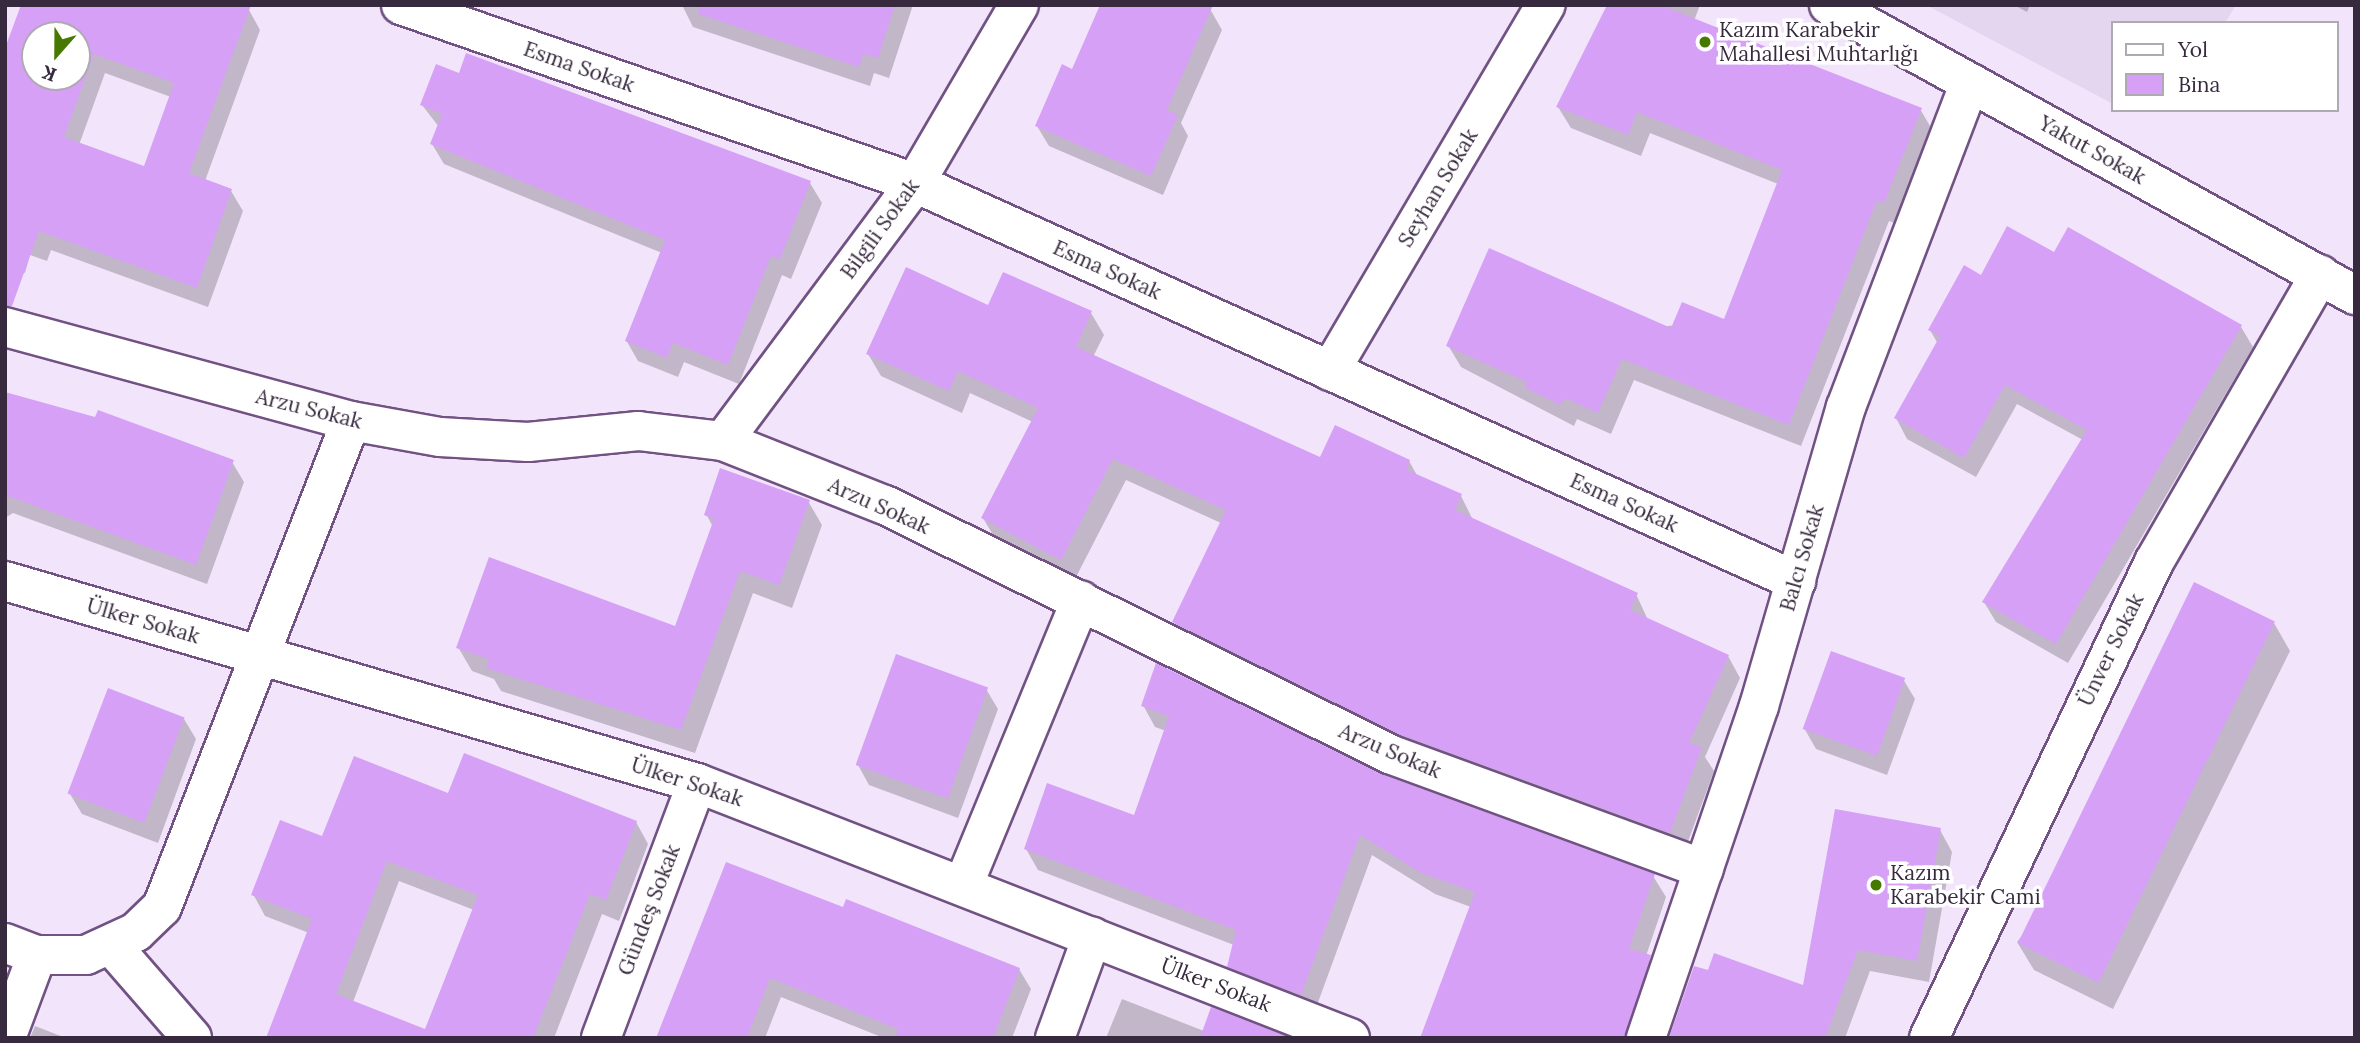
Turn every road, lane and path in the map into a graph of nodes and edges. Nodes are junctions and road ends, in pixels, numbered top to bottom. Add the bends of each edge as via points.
1 (401, 5) edge
2 (1019, 5) edge
3 (1546, 5) edge
4 (1829, 5) edge
5 (1970, 83) junction
6 (915, 183) junction
7 (2319, 275) junction
8 (2355, 295) edge
9 (5, 327) edge
10 (1330, 371) junction
11 (351, 421) junction
12 (723, 442) junction
13 (5, 581) edge
14 (1796, 581) junction
15 (1081, 600) junction
16 (262, 656) junction
17 (697, 783) junction
18 (1704, 869) junction
19 (962, 886) junction
20 (1092, 937) junction
21 (112, 946) junction
22 (21, 949) edge
23 (6, 1038) edge
24 (192, 1038) edge
25 (601, 1038) edge
26 (1055, 1038) edge
27 (1350, 1038) edge
28 (1646, 1038) edge
29 (1929, 1038) edge

1 - 6 street, Esma Sokak
2 - 6 street, Bilgili Sokak
3 - 10 street, Seyhan Sokak
4 - 5 street, Yakut Sokak
5 - 7 street, Yakut Sokak
5 - 14 street, Balcı Sokak via 1846,407
6 - 10 street, Esma Sokak
6 - 12 street, Bilgili Sokak
7 - 8 street, Yakut Sokak
7 - 29 street, Ünver Sokak via 2154,562
9 - 11 street, Arzu Sokak
10 - 14 street, Esma Sokak
11 - 12 street, Arzu Sokak via 452,438 528,442 638,431
11 - 16 street
12 - 15 street, Arzu Sokak via 885,505
13 - 16 street, Ülker Sokak
14 - 18 street, Balcı Sokak
15 - 18 street, Arzu Sokak via 1392,755
15 - 19 street
16 - 17 street, Ülker Sokak
16 - 21 street via 179,876 162,907
17 - 19 street, Ülker Sokak
17 - 25 street, Gündeş Sokak
18 - 28 street, Balcı Sokak
19 - 20 street, Ülker Sokak
20 - 26 street
20 - 27 street, Ülker Sokak
21 - 22 street via 86,955
21 - 24 street
22 - 23 street

